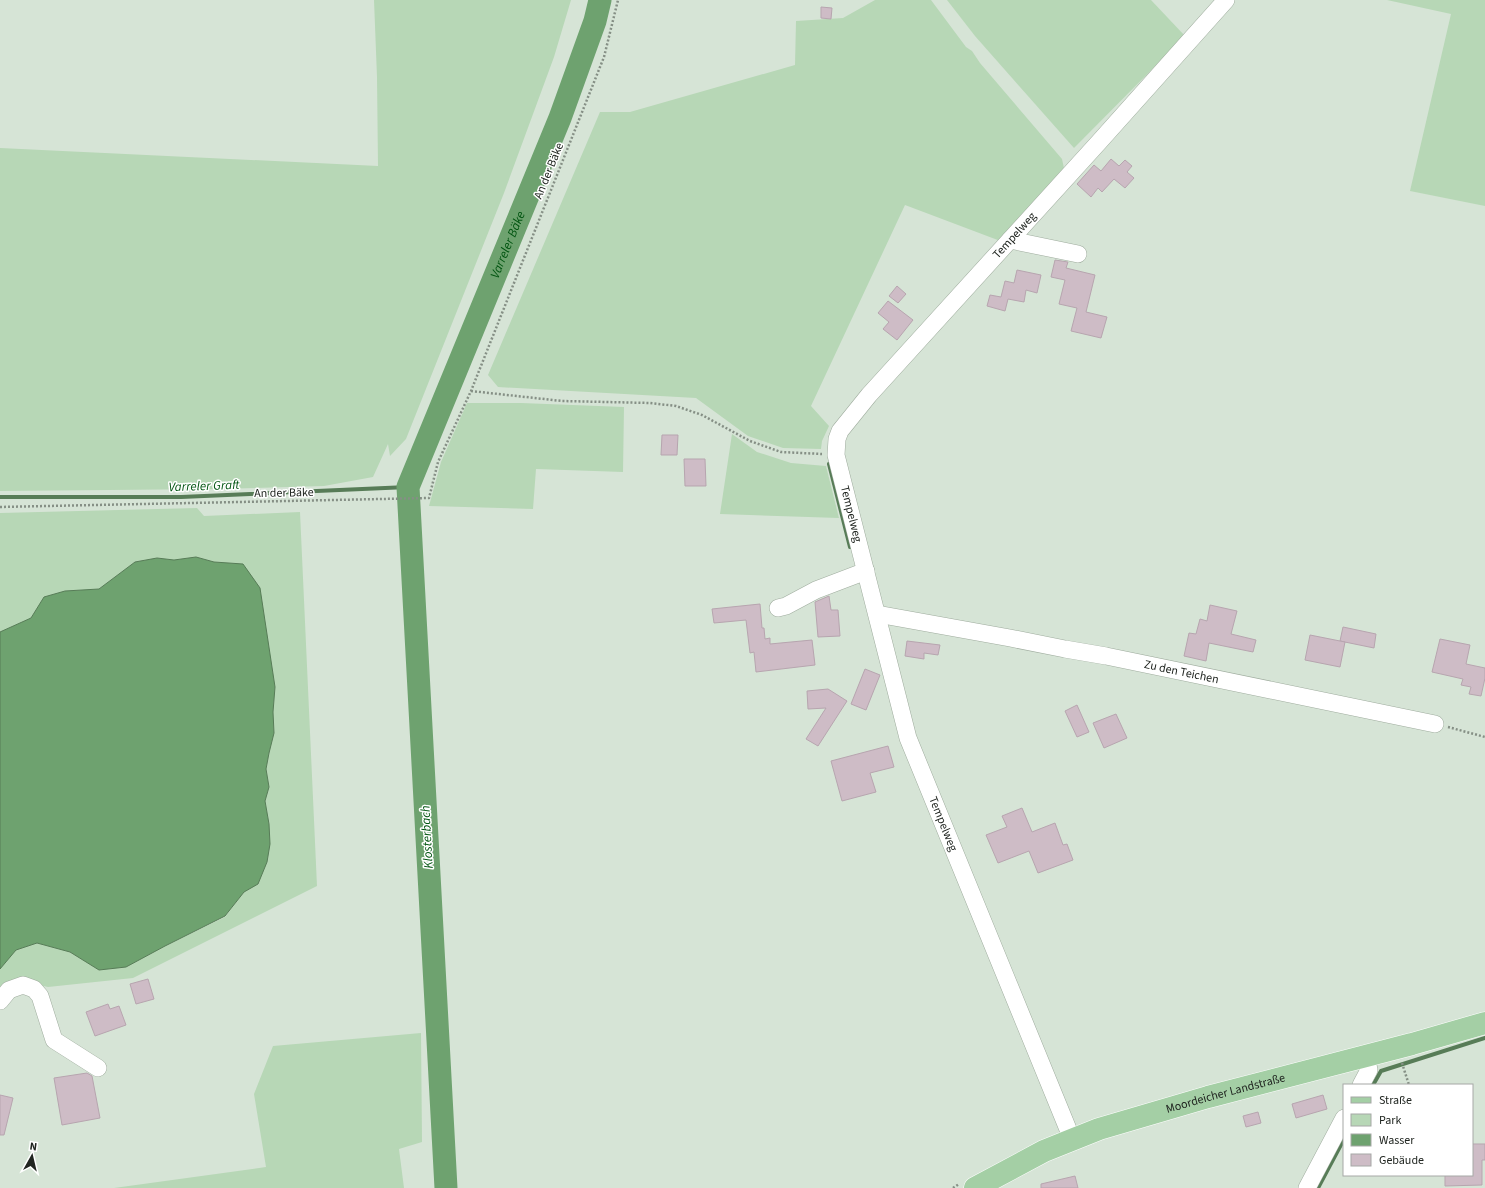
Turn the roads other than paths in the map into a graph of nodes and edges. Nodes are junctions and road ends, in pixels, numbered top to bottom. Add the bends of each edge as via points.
1 (1226, 0) edge
2 (1010, 240) junction
3 (1078, 254) dead end
4 (866, 571) junction
5 (778, 608) dead end
6 (877, 614) junction
7 (1435, 724) road end
8 (0, 1001) edge
9 (1484, 1024) edge
10 (1366, 1056) junction
11 (98, 1068) dead end
12 (1362, 1084) edge
13 (1343, 1120) edge
14 (1072, 1139) junction
15 (975, 1188) edge
16 (1307, 1188) edge

1 - 2 street, Tempelweg
2 - 3 street
2 - 4 street, Tempelweg via 869,395 840,432 836,454
4 - 5 street
4 - 6 street, Tempelweg
6 - 7 street, Zu den Teichen via 1106,656
6 - 14 street, Tempelweg via 908,738
8 - 11 street via 9,990 23,985 34,989 40,996 54,1040
9 - 10 main road, Moordeicher Landstraße
10 - 12 street via 1369,1070
10 - 14 main road, Moordeicher Landstraße via 1208,1097
13 - 16 street
14 - 15 main road, Moordeicher Landstraße via 1022,1162

